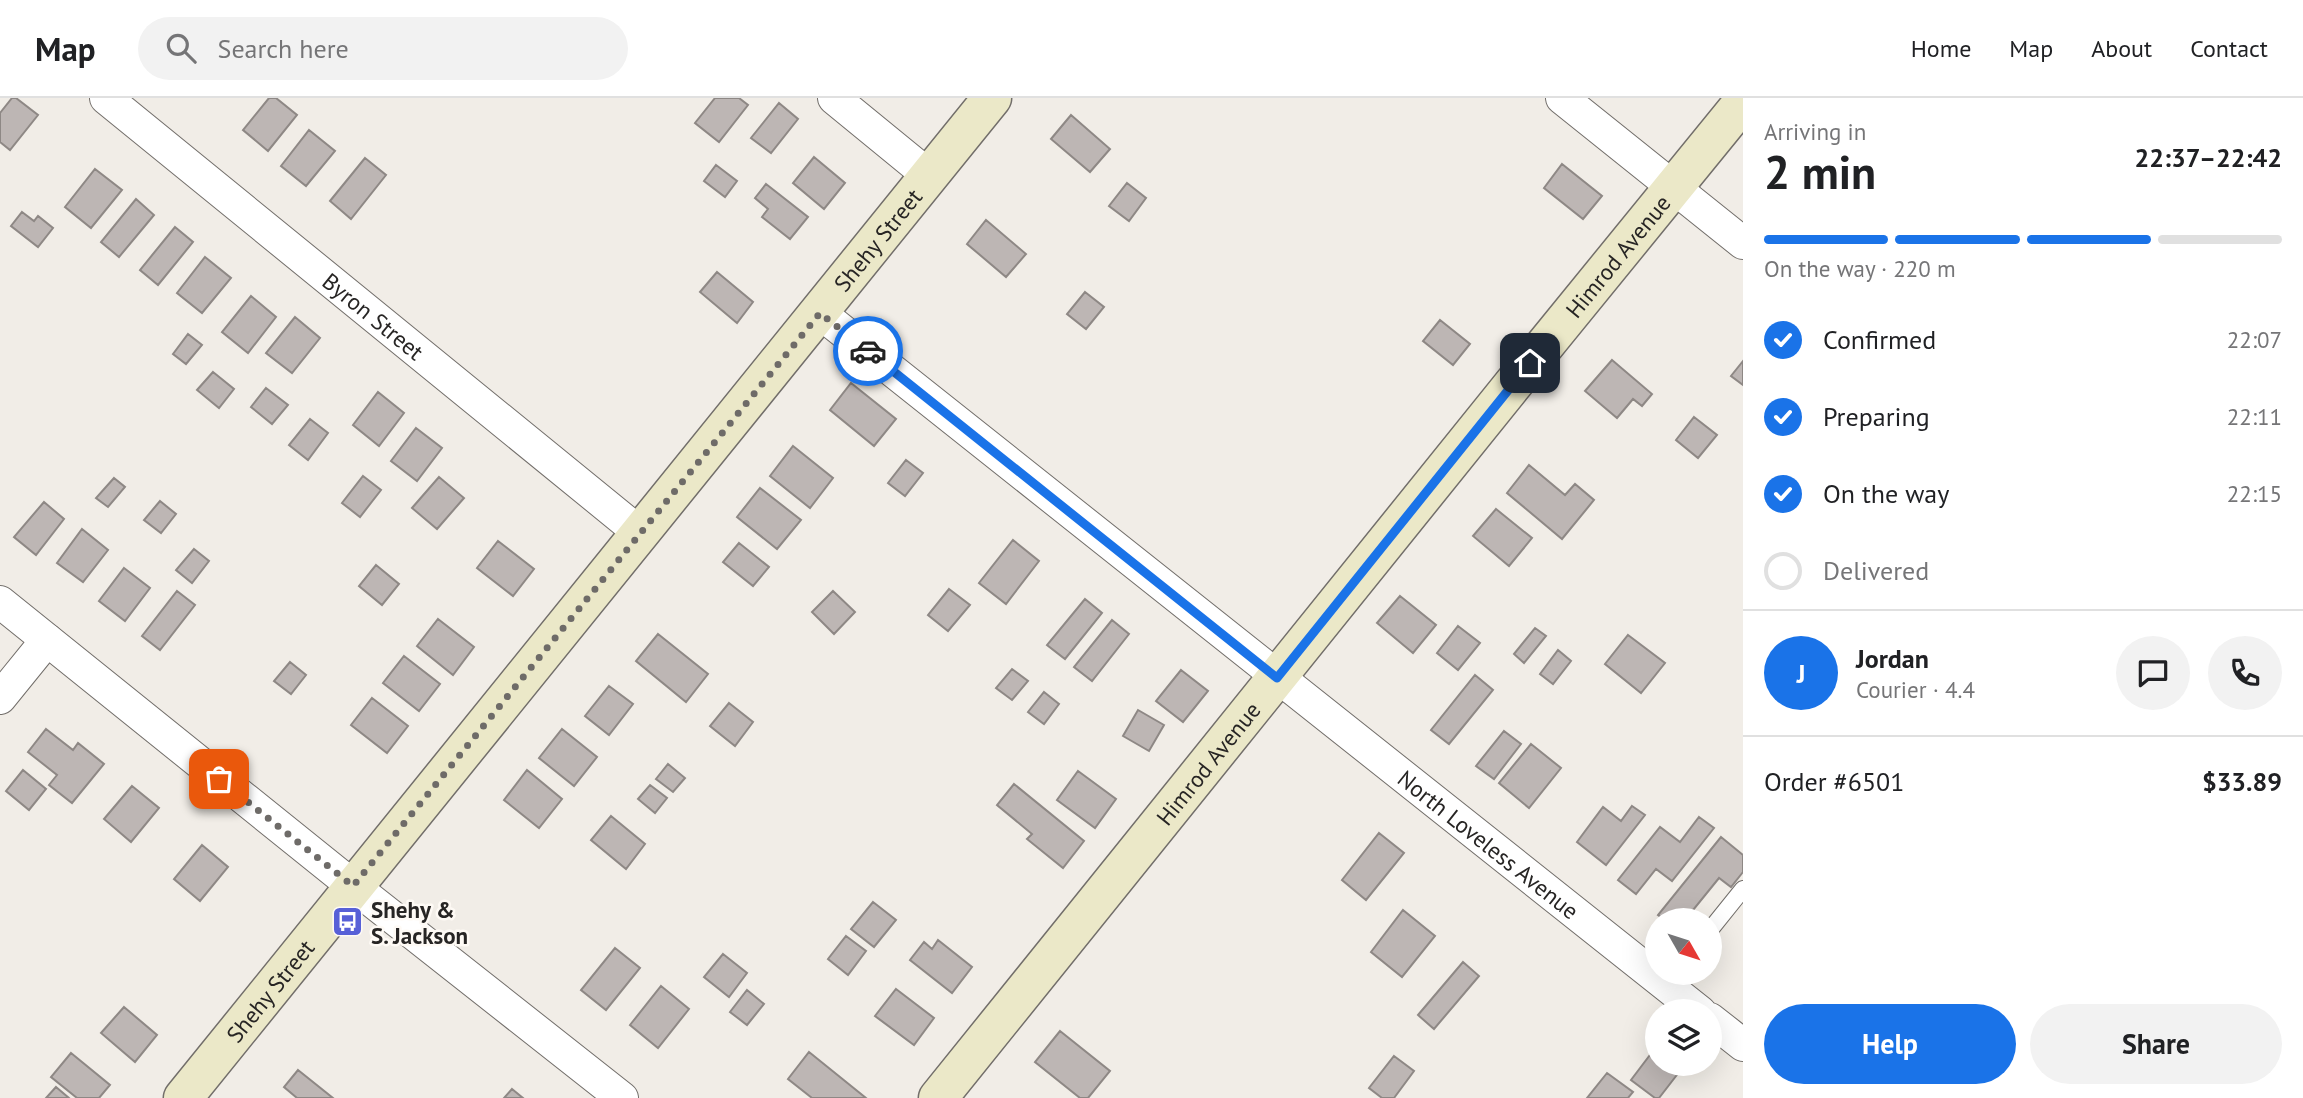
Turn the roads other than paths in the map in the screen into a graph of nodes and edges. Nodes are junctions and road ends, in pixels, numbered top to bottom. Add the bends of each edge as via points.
1 (106, 98) edge
2 (834, 98) edge
3 (992, 98) edge
4 (1562, 98) edge
5 (1743, 102) edge
6 (928, 174) junction
7 (1674, 188) junction
8 (1743, 243) edge
9 (820, 313) junction
10 (640, 533) junction
11 (0, 602) edge
12 (47, 640) junction
13 (1277, 678) junction
14 (0, 698) edge
15 (353, 886) junction
16 (1743, 889) edge
17 (1722, 915) edge
18 (1645, 959) edge
19 (1676, 985) edge
20 (1689, 999) edge
21 (1722, 1028) edge
22 (1743, 1045) edge
23 (183, 1098) edge
24 (622, 1098) edge
25 (938, 1098) edge

1 - 10 street, Byron Street
2 - 6 street
3 - 6 street, Shehy Street
4 - 7 street
5 - 7 street, Himrod Avenue
6 - 9 street, Shehy Street
7 - 8 street
7 - 13 street, Himrod Avenue
9 - 10 street, Shehy Street
9 - 13 street, North Loveless Avenue
10 - 15 street, Shehy Street
11 - 12 street
12 - 14 street
12 - 15 street
13 - 18 street, North Loveless Avenue
13 - 25 street, Himrod Avenue
15 - 23 street, Shehy Street
15 - 24 street
16 - 17 lane
19 - 20 street, North Loveless Avenue
21 - 22 street

